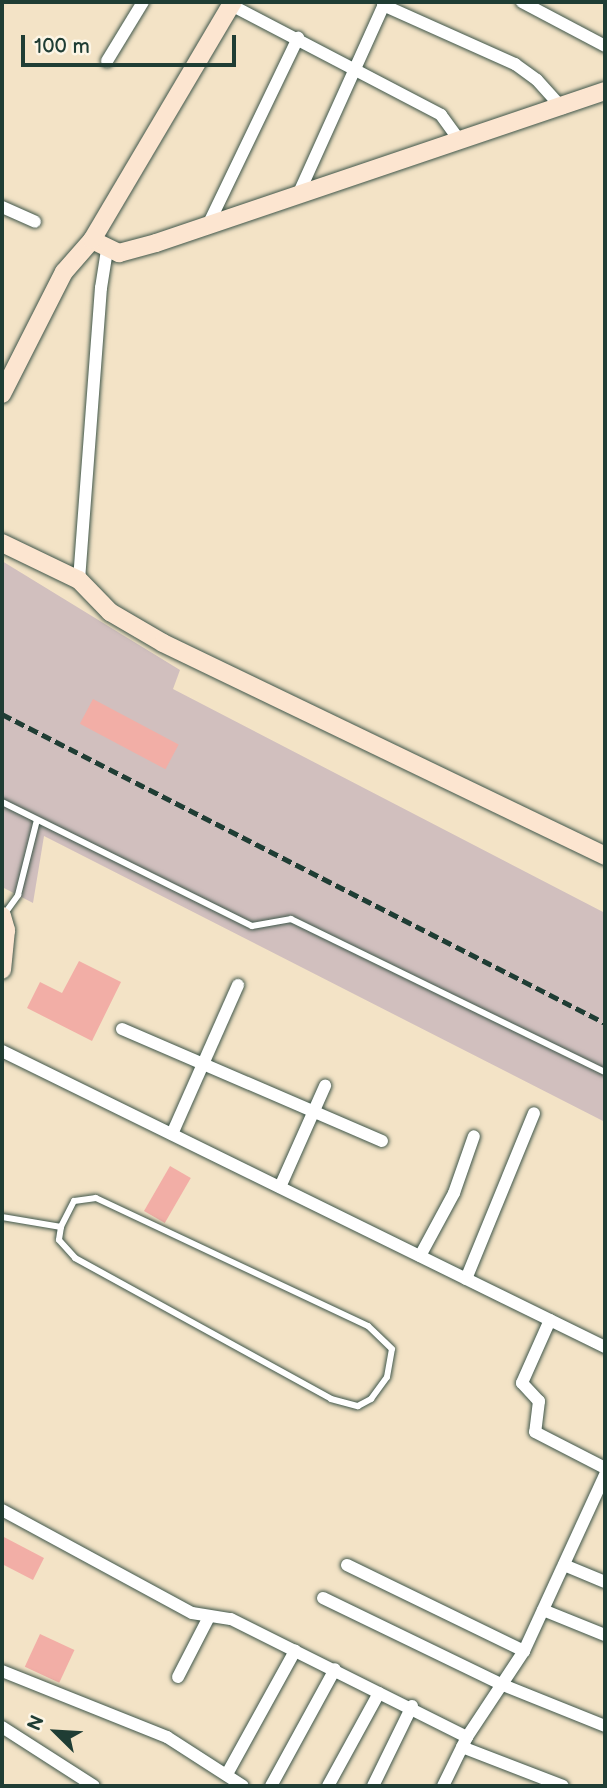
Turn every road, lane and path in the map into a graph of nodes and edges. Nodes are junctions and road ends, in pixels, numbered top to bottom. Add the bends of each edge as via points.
1 (522, 2) edge
2 (139, 3) edge
3 (384, 3) edge
4 (232, 4) edge
5 (298, 38) junction
6 (605, 46) edge
7 (107, 61) dead end
8 (354, 68) junction
9 (605, 91) edge
10 (562, 107) junction
11 (460, 141) junction
12 (298, 195) junction
13 (2, 207) edge
14 (35, 222) dead end
15 (208, 225) junction
16 (100, 245) junction
17 (2, 394) edge
18 (2, 543) edge
19 (79, 580) junction
20 (2, 802) edge
21 (37, 820) junction
22 (605, 856) edge
23 (2, 917) edge
24 (2, 970) edge
25 (238, 985) dead end
26 (122, 1029) dead end
27 (2, 1051) edge
28 (202, 1066) junction
29 (605, 1072) edge
30 (325, 1086) dead end
31 (534, 1113) dead end
32 (312, 1114) junction
33 (172, 1134) junction
34 (474, 1136) dead end
35 (382, 1141) dead end
36 (280, 1187) junction
37 (2, 1217) edge
38 (61, 1227) junction
39 (420, 1256) junction
40 (466, 1279) junction
41 (550, 1320) junction
42 (605, 1347) edge
43 (605, 1468) edge
44 (605, 1475) edge
45 (2, 1510) edge
46 (347, 1565) dead end
47 (564, 1565) junction
48 (605, 1582) edge
49 (323, 1598) dead end
50 (544, 1610) junction
51 (209, 1617) junction
52 (605, 1635) edge
53 (295, 1651) junction
54 (524, 1651) junction
55 (335, 1669) junction
56 (2, 1671) edge
57 (178, 1676) dead end
58 (503, 1685) junction
59 (379, 1692) junction
60 (412, 1706) junction
61 (605, 1726) edge
62 (2, 1727) edge
63 (464, 1742) junction
64 (234, 1782) edge
65 (94, 1786) edge
66 (271, 1786) edge
67 (328, 1786) edge
68 (373, 1786) edge
69 (443, 1786) edge
70 (563, 1786) edge

1 - 6 street
2 - 7 street
3 - 8 street
3 - 10 street via 515,64
4 - 5 street
4 - 16 main road
5 - 8 street
5 - 15 street
8 - 11 street via 441,115
8 - 12 street
9 - 10 main road
10 - 11 main road
11 - 12 main road
12 - 15 main road
13 - 14 street
15 - 16 main road via 119,253
16 - 17 main road via 64,272
16 - 19 street via 101,288
18 - 19 main road
19 - 22 main road via 110,612 163,643
20 - 21 lane
21 - 23 lane via 18,895
21 - 29 lane via 253,926 291,919
23 - 24 main road via 6,930
25 - 28 street
26 - 28 street
27 - 33 street
28 - 32 street
28 - 33 street
30 - 32 street
31 - 40 street
32 - 35 street
32 - 36 street
33 - 36 street
34 - 39 street via 454,1194
36 - 39 street
37 - 38 lane
38 - 38 lane via 59,1240 75,1258 331,1399 358,1406 371,1399 387,1377 392,1349 368,1326 96,1198 74,1201 65,1211
39 - 40 street
40 - 41 street
41 - 42 street
41 - 43 street via 522,1383 539,1401 535,1432
44 - 47 street
45 - 51 street via 192,1614
46 - 54 street
47 - 48 street
47 - 50 street
49 - 58 street
50 - 52 street
50 - 54 street
51 - 53 street via 231,1619
51 - 57 street
53 - 55 street
53 - 64 street
54 - 58 street
55 - 59 street
55 - 66 street
56 - 64 street via 167,1737
58 - 61 street
58 - 63 street
59 - 60 street
59 - 67 street
60 - 63 street
60 - 68 street
62 - 65 street
63 - 69 street
63 - 70 street

